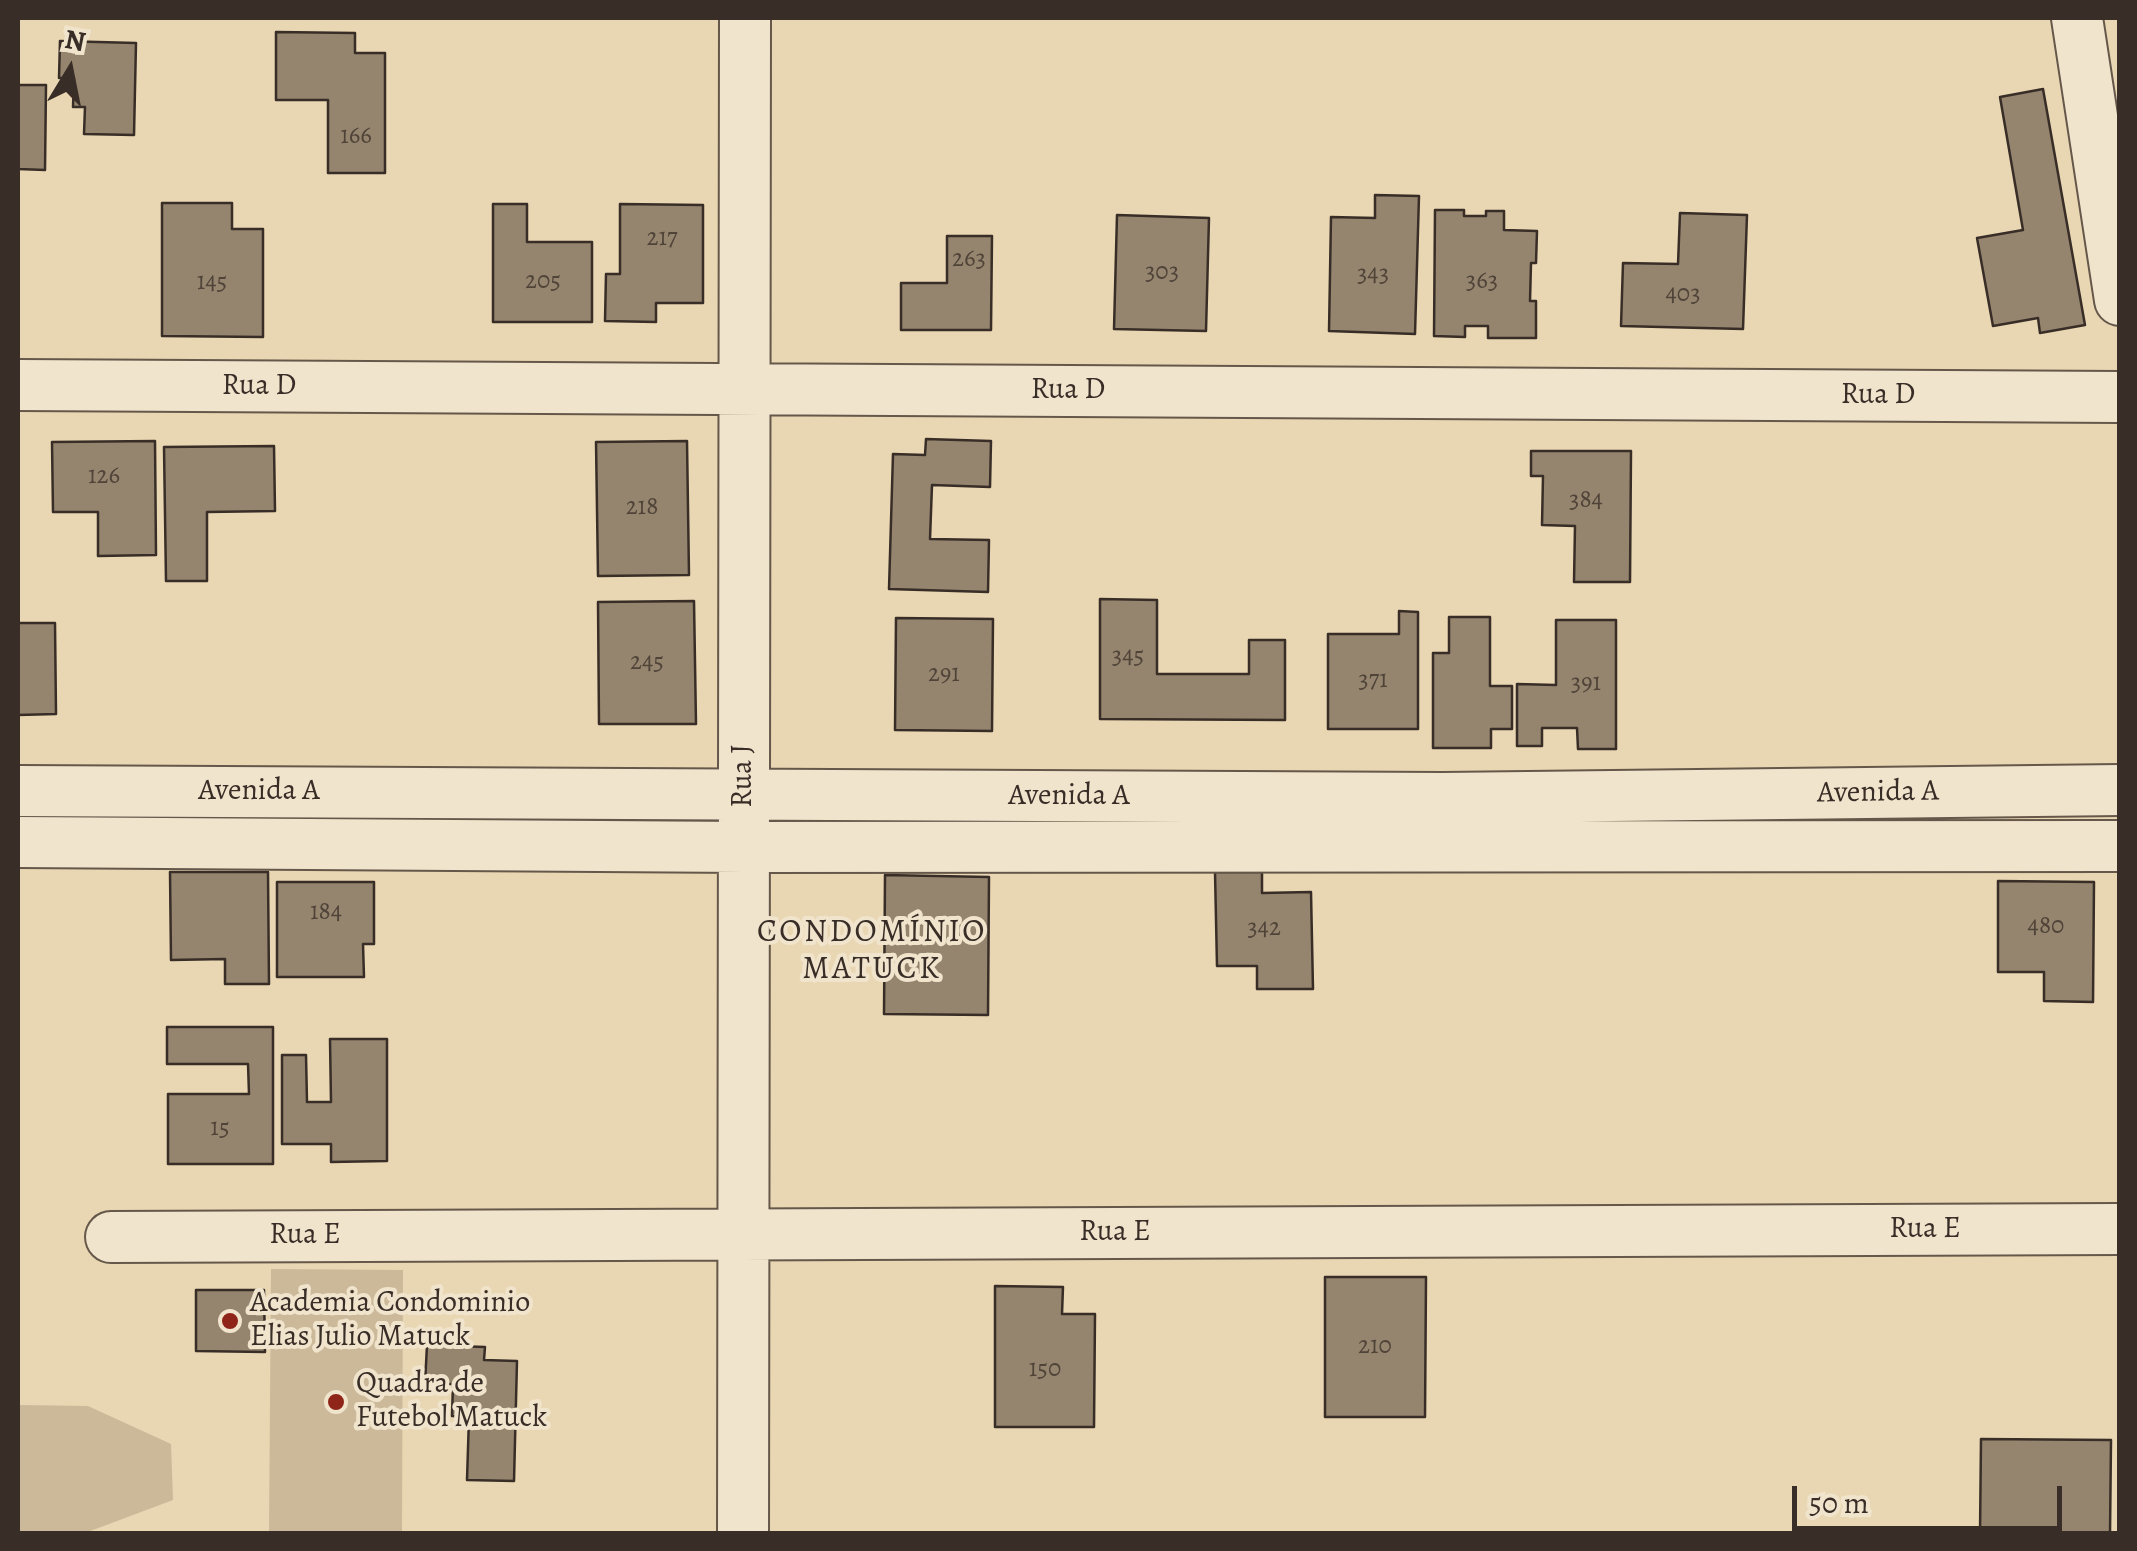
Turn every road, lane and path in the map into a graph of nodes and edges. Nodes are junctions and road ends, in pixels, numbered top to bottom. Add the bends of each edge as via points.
1 (745, 18) edge
2 (2077, 18) edge
3 (2120, 300) edge
4 (18, 385) edge
5 (744, 390) junction
6 (2120, 397) edge
7 (2120, 790) edge
8 (18, 791) edge
9 (744, 795) junction
10 (1444, 822) junction
11 (18, 842) edge
12 (2120, 846) edge
13 (744, 848) junction
14 (2120, 1229) edge
15 (744, 1234) junction
16 (111, 1237) dead end
17 (743, 1534) edge

1 - 5 street, Rua J
2 - 3 street
4 - 5 street, Rua D
5 - 6 street, Rua D
5 - 9 street, Rua J
7 - 10 street, Avenida A
8 - 9 street, Avenida A
9 - 10 street, Avenida A
9 - 13 street, Rua J
10 - 12 street, Avenida A
10 - 13 street, Avenida A
11 - 13 street, Avenida A
13 - 15 street, Rua J
14 - 15 street, Rua E
15 - 16 street, Rua E
15 - 17 street, Rua J

